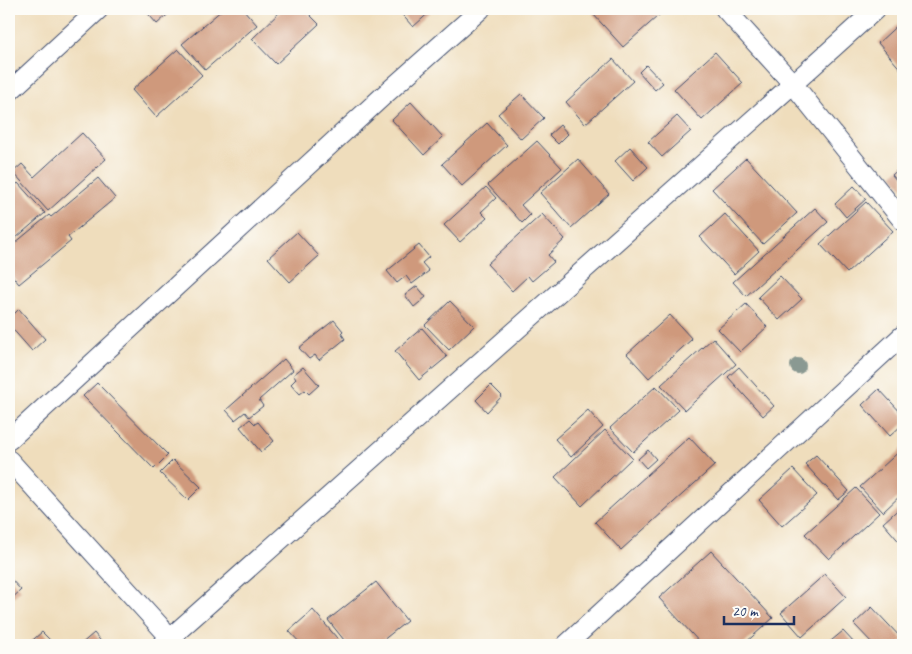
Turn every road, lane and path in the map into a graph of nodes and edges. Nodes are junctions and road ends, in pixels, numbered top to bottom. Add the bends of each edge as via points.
1 (99, 9) edge
2 (481, 9) edge
3 (726, 9) edge
4 (876, 9) edge
5 (793, 84) junction
6 (9, 92) edge
7 (903, 221) edge
8 (903, 335) edge
9 (9, 440) edge
10 (9, 460) edge
11 (170, 643) edge
12 (566, 645) edge

1 - 6 street
2 - 9 street
3 - 5 street
4 - 5 street
5 - 7 street
5 - 11 street
8 - 12 street
10 - 11 street

